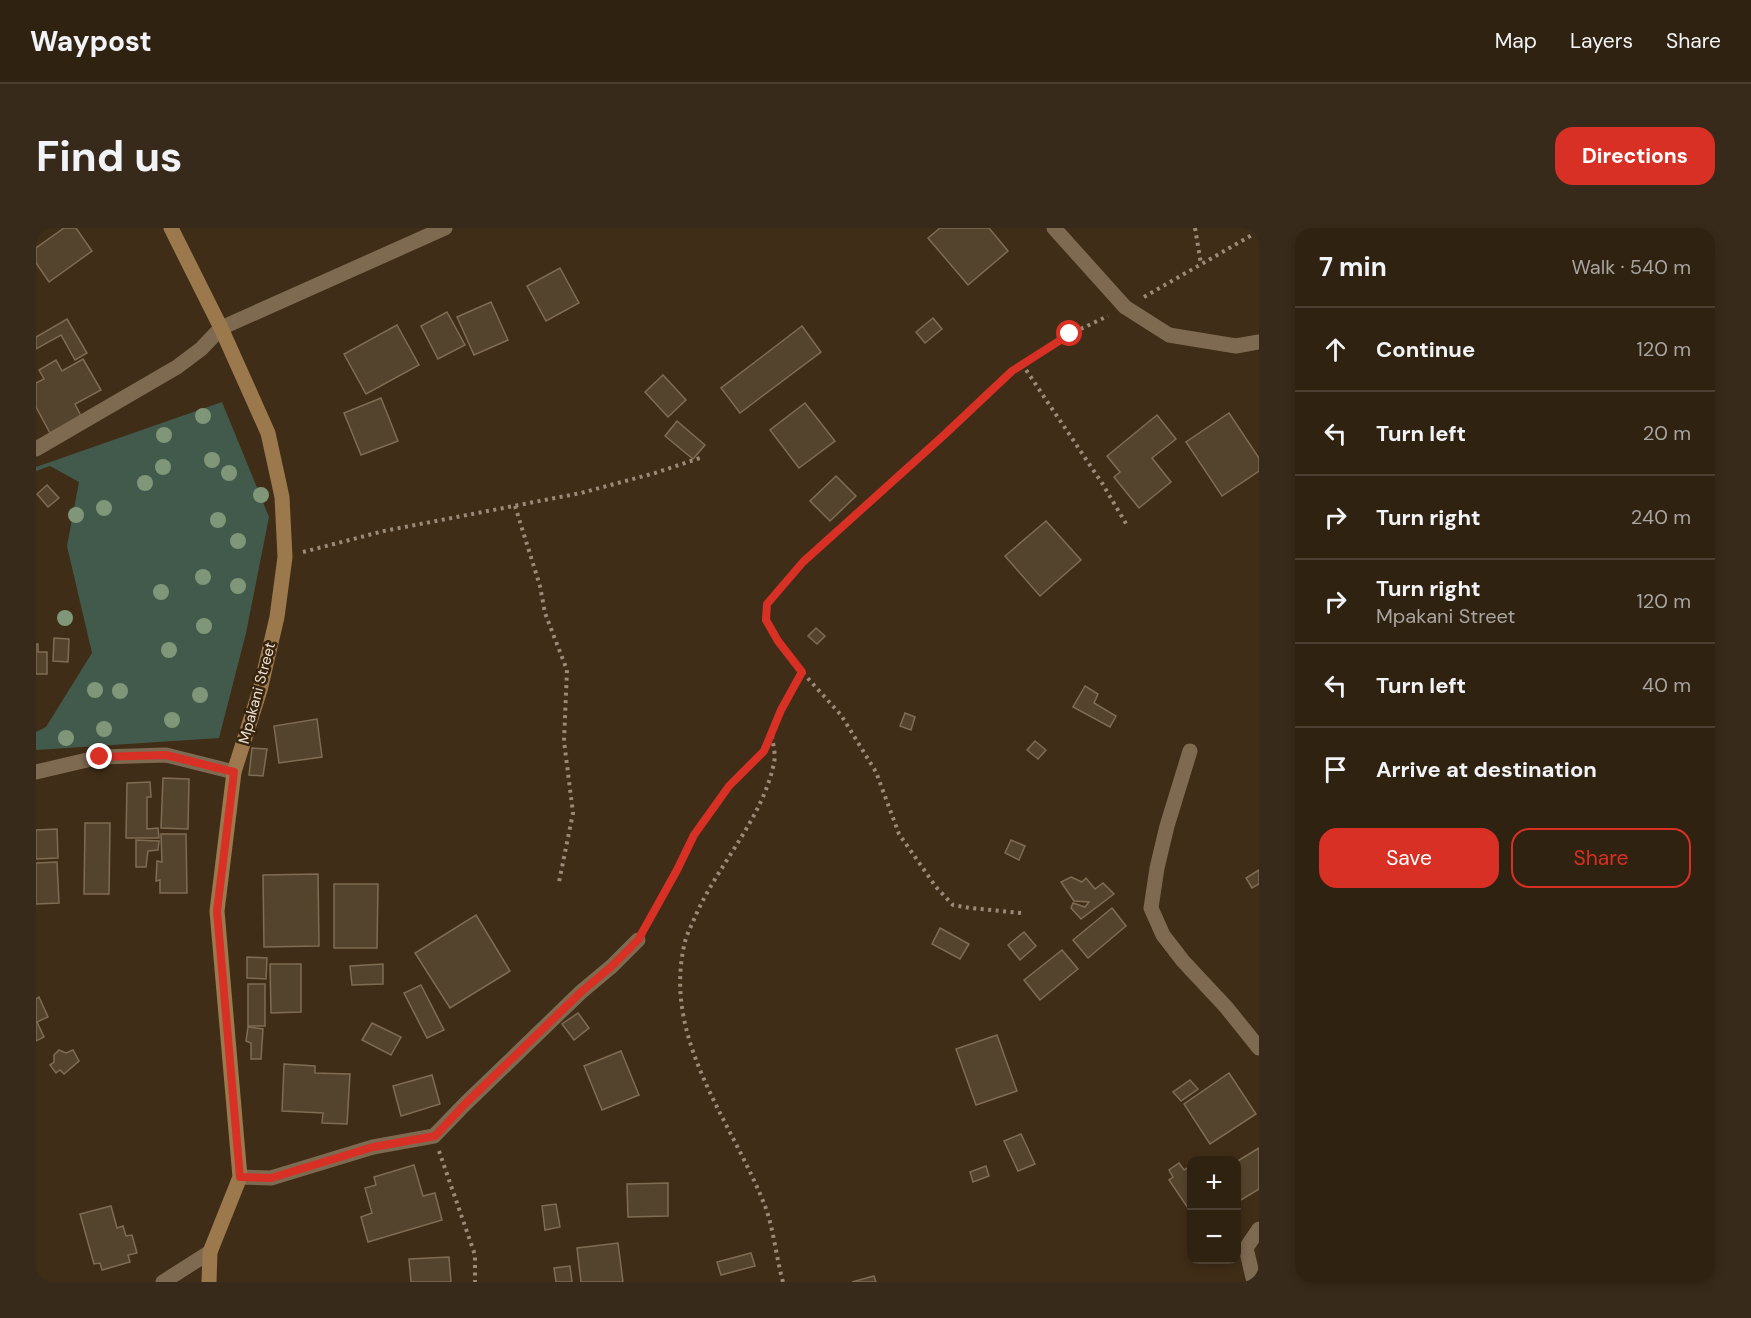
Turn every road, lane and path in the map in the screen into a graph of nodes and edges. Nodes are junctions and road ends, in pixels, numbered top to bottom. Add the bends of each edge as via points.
1 (171, 228) edge
2 (445, 228) edge
3 (1054, 228) edge
4 (1195, 228) edge
5 (1259, 231) edge
6 (1201, 264) junction
7 (1125, 307) junction
8 (221, 328) junction
9 (1259, 342) edge
10 (1022, 364) junction
11 (36, 449) edge
12 (703, 457) dead end
13 (515, 506) junction
14 (1128, 527) dead end
15 (285, 557) junction
16 (802, 672) junction
17 (772, 736) junction
18 (1190, 752) dead end
19 (36, 772) edge
20 (234, 772) junction
21 (559, 882) dead end
22 (1021, 913) dead end
23 (638, 940) joint
24 (1259, 1048) edge
25 (435, 1136) junction
26 (240, 1177) junction
27 (1259, 1229) edge
28 (210, 1252) junction
29 (163, 1282) edge
30 (209, 1282) edge
31 (475, 1282) edge
32 (783, 1282) edge
33 (1254, 1282) edge

1 - 8 street, Mpakani Street
2 - 8 street
3 - 7 street
4 - 6 path
5 - 6 path
6 - 7 path
7 - 9 street via 1169,335 1236,346
7 - 10 path via 1070,334
8 - 11 street via 177,367
8 - 15 street, Mpakani Street via 268,433 282,497
10 - 14 path
10 - 16 path via 803,562 767,604 766,620
12 - 13 path via 581,493
13 - 15 path via 384,531
13 - 21 path via 545,613 567,670 564,741 573,813
15 - 20 street, Mpakani Street via 277,617 260,690
16 - 17 path
16 - 22 path via 841,715 876,772 899,834 936,887 953,905
17 - 23 path via 694,835
17 - 32 path via 775,761 767,785 757,811 702,900 685,941 679,992 686,1035 766,1210
18 - 24 street via 1167,825 1151,908 1163,935 1183,961
19 - 20 street via 100,757 166,755
20 - 26 street, Mpakani Street via 217,911
23 - 25 street
25 - 26 street via 373,1147 271,1178
25 - 31 path via 475,1255
26 - 28 street, Mpakani Street
27 - 33 street via 1246,1248
28 - 29 street
28 - 30 street, Mpakani Street

